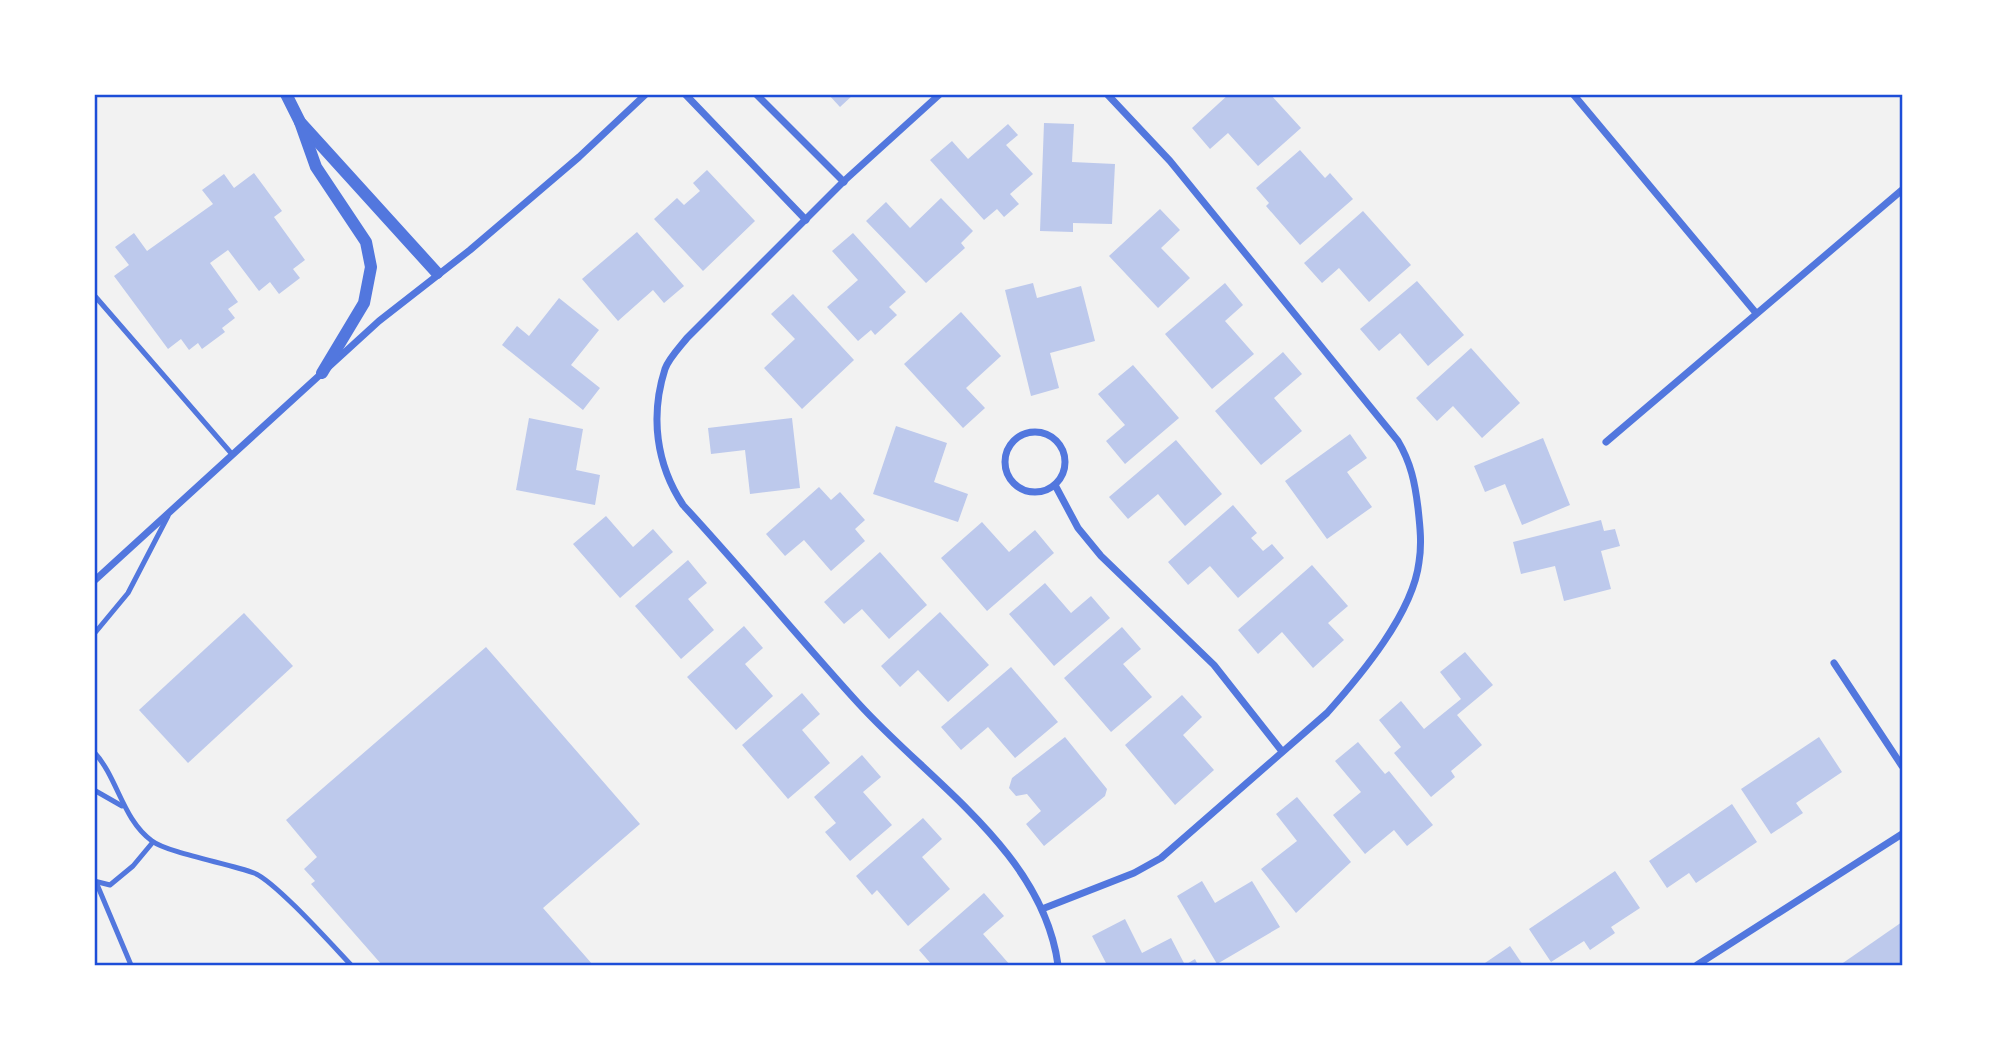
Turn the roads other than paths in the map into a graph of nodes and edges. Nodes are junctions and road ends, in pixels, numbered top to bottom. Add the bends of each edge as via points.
1 (286, 94) edge
2 (646, 94) edge
3 (685, 94) edge
4 (756, 94) edge
5 (940, 94) edge
6 (1107, 94) edge
7 (1573, 94) edge
8 (300, 121) junction
9 (844, 182) junction
10 (1902, 190) edge
11 (806, 220) junction
12 (437, 273) junction
13 (95, 298) edge
14 (1756, 313) junction
15 (322, 373) junction
16 (1606, 442) dead end
17 (231, 453) junction
18 (1055, 485) junction
19 (172, 508) junction
20 (94, 580) edge
21 (94, 634) edge
22 (1834, 663) dead end
23 (1281, 750) junction
24 (94, 752) edge
25 (1902, 766) edge
26 (94, 790) edge
27 (123, 806) junction
28 (1902, 834) edge
29 (153, 842) junction
30 (95, 882) edge
31 (1042, 909) junction
32 (131, 965) edge
33 (351, 965) edge
34 (1058, 965) edge
35 (1697, 965) edge

1 - 8 street
2 - 12 street via 549,183
3 - 11 street
4 - 9 street
5 - 9 street
6 - 23 street via 1170,161 1345,374 1398,441 1415,479 1420,531 1412,592 1348,689
7 - 14 street
8 - 12 street
8 - 15 street via 316,167 366,242 371,267 364,303
9 - 11 street
10 - 14 street
11 - 31 street via 687,338 666,366 657,433 662,463 683,505 886,733 971,814 1006,854
12 - 15 street
13 - 17 lane
14 - 16 street
15 - 17 street
17 - 19 street
18 - 18 street via 1065,460 1058,442 1042,432 1015,439 1005,457 1005,468 1016,486 1035,492
18 - 23 street via 1077,528 1214,665
19 - 20 street
19 - 21 lane via 128,593
22 - 25 street
23 - 31 street via 1161,858
24 - 27 lane via 105,764
26 - 27 lane
27 - 29 lane
28 - 35 street
29 - 30 lane via 110,885
29 - 33 lane via 258,874
30 - 32 lane
31 - 34 street

